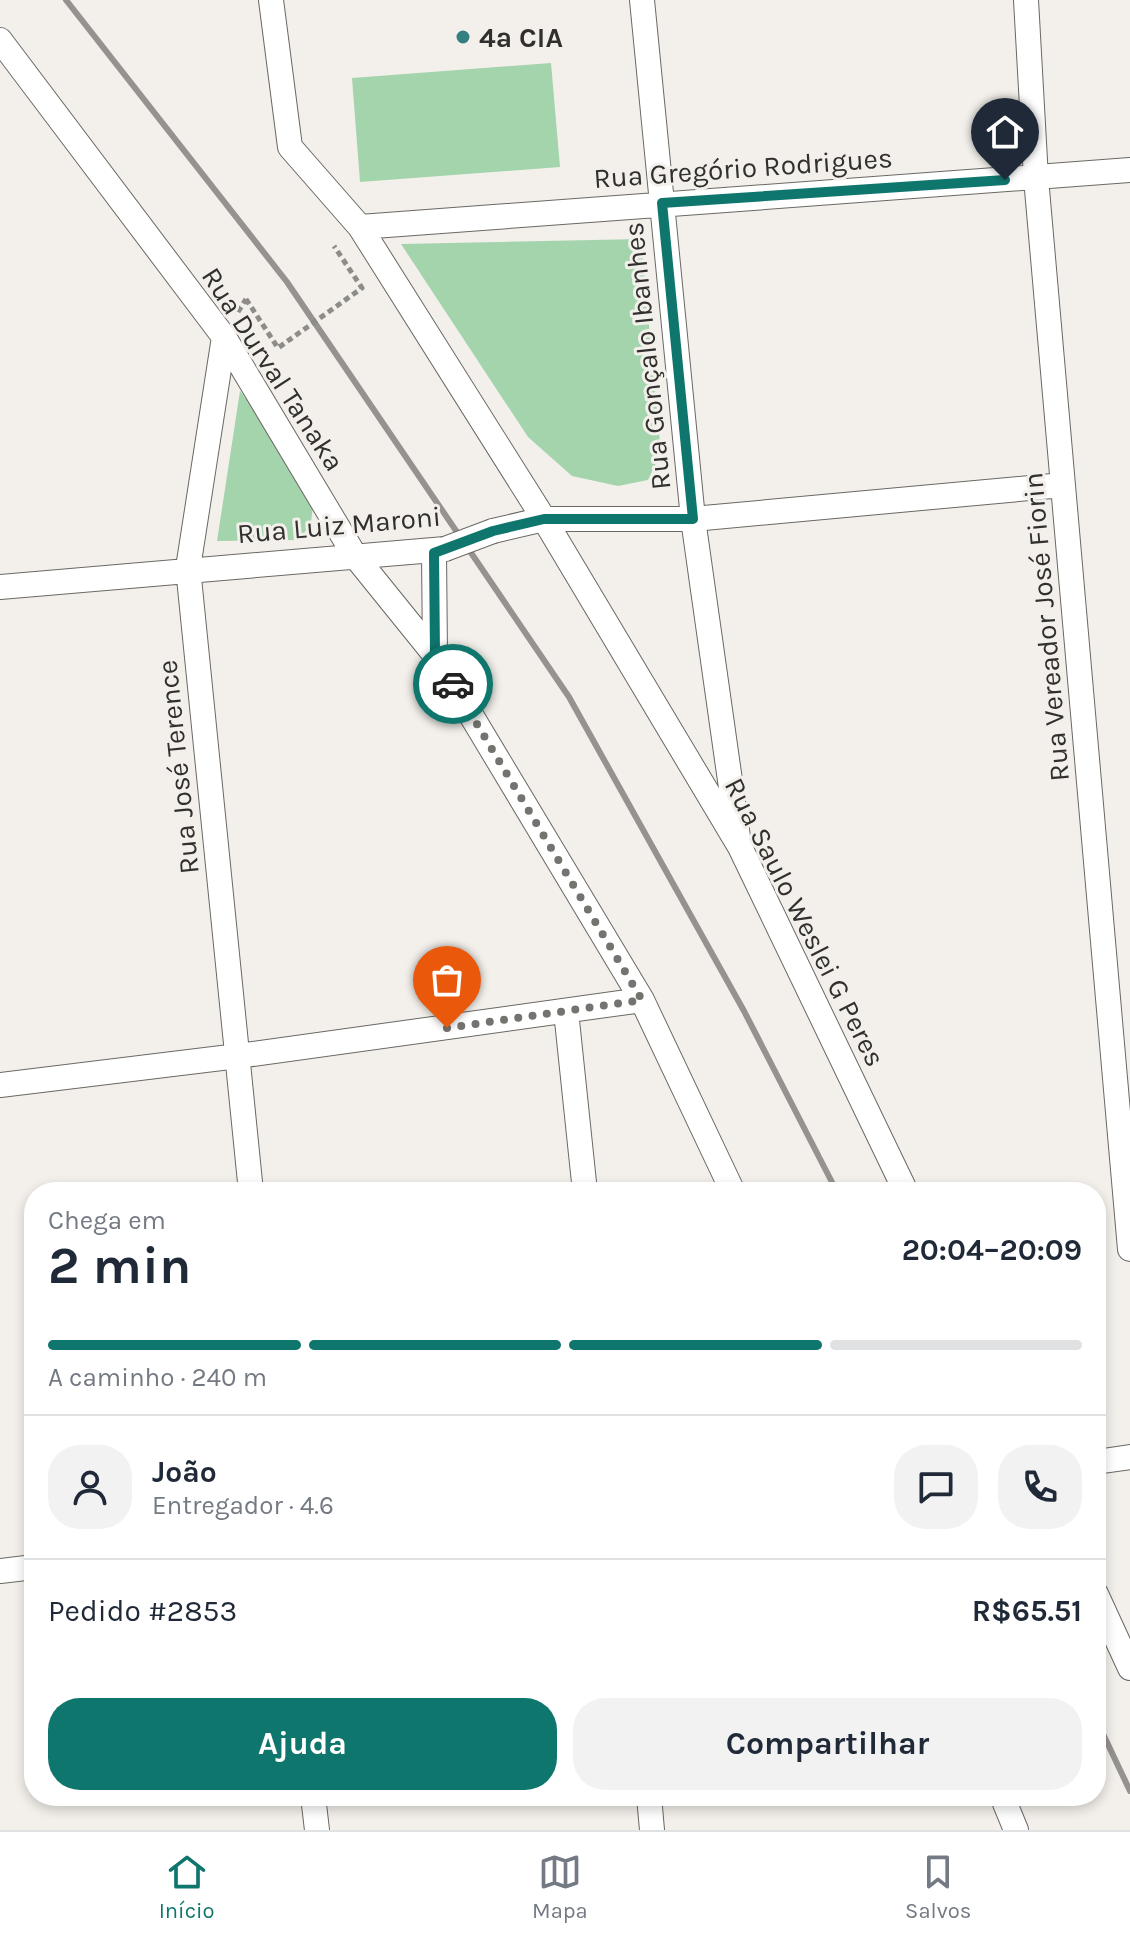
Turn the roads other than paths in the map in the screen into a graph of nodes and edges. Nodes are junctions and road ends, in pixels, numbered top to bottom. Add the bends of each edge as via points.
1 (271, 0) edge
2 (642, 0) edge
3 (1026, 0) edge
4 (0, 40) edge
5 (1130, 170) edge
6 (1036, 178) junction
7 (662, 203) junction
8 (360, 227) junction
9 (224, 337) junction
10 (1063, 485) junction
11 (544, 519) junction
12 (693, 519) junction
13 (440, 551) junction
14 (355, 556) junction
15 (188, 568) junction
16 (0, 587) edge
17 (435, 655) junction
18 (740, 847) junction
19 (642, 1000) junction
20 (566, 1011) junction
21 (238, 1056) junction
22 (0, 1085) edge
23 (250, 1182) edge
24 (584, 1182) edge
25 (728, 1182) edge
26 (901, 1182) edge
27 (1130, 1249) edge
28 (1130, 1457) edge
29 (1106, 1461) edge
30 (24, 1568) edge
31 (0, 1571) edge
32 (1106, 1616) edge
33 (1130, 1668) edge
34 (314, 1806) edge
35 (650, 1806) edge
36 (1006, 1806) edge
37 (317, 1830) edge
38 (652, 1830) edge
39 (1016, 1830) edge

1 - 8 street, Rua Saulo Weslei G Peres via 290,147
2 - 7 street, Rua Gonçalo Ibanhes
3 - 6 street, Rua Vereador José Fiorin
4 - 9 street, Rua Durval Tanaka
5 - 6 street, Rua Gregório Rodrigues
6 - 7 street, Rua Gregório Rodrigues
6 - 10 street, Rua Vereador José Fiorin
7 - 8 street, Rua Gregório Rodrigues
7 - 12 street, Rua Gonçalo Ibanhes
8 - 11 street, Rua Saulo Weslei G Peres
9 - 14 street, Rua Durval Tanaka
9 - 15 street, Rua José Terence
10 - 12 street, Rua Luiz Maroni
10 - 27 street, Rua Vereador José Fiorin
11 - 12 street, Rua Luiz Maroni
11 - 13 street, Rua Luiz Maroni, bridge
11 - 18 street, Rua Saulo Weslei G Peres
12 - 18 street, Rua Gonçalo Ibanhes
13 - 14 street, Rua Luiz Maroni
13 - 17 street
14 - 15 street, Rua Luiz Maroni
14 - 17 street, Rua Durval Tanaka
15 - 16 street, Rua Luiz Maroni
15 - 21 street, Rua José Terence
17 - 19 street, Rua Durval Tanaka
18 - 26 street, Rua Saulo Weslei G Peres
19 - 20 street
19 - 25 street, Rua Durval Tanaka
20 - 21 street
20 - 24 street
21 - 22 street
21 - 23 street, Rua José Terence
28 - 29 street
30 - 31 street
32 - 33 street
34 - 37 street
35 - 38 street
36 - 39 street

